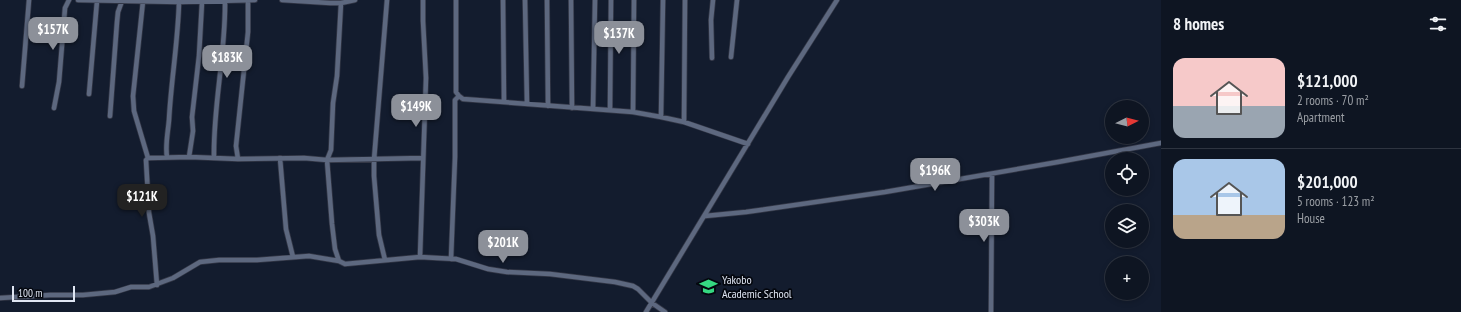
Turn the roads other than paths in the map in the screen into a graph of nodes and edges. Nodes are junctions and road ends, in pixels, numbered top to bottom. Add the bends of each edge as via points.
1 (29, 0) edge
2 (69, 0) edge
3 (78, 0) edge
4 (225, 0) edge
5 (248, 0) edge
6 (255, 0) edge
7 (282, 0) edge
8 (355, 0) edge
9 (387, 0) edge
10 (423, 0) edge
11 (456, 0) edge
12 (503, 0) edge
13 (525, 0) edge
14 (547, 0) edge
15 (571, 0) edge
16 (595, 0) edge
17 (611, 0) edge
18 (634, 0) edge
19 (663, 0) edge
20 (685, 0) edge
21 (713, 0) edge
22 (737, 0) edge
23 (830, 0) edge
24 (97, 1) junction
25 (122, 1) junction
26 (143, 1) junction
27 (179, 2) junction
28 (202, 2) junction
29 (836, 2) edge
30 (341, 3) junction
31 (731, 57) dead end
32 (712, 58) dead end
33 (22, 86) dead end
34 (89, 94) dead end
35 (459, 96) junction
36 (504, 102) junction
37 (527, 104) junction
38 (548, 106) junction
39 (54, 108) dead end
40 (572, 108) junction
41 (593, 109) junction
42 (610, 110) junction
43 (633, 112) junction
44 (110, 116) dead end
45 (661, 117) junction
46 (684, 122) junction
47 (1161, 143) edge
48 (748, 144) junction
49 (167, 157) junction
50 (188, 157) junction
51 (214, 157) junction
52 (148, 158) junction
53 (280, 158) junction
54 (423, 158) junction
55 (238, 159) junction
56 (327, 160) junction
57 (374, 160) junction
58 (992, 174) junction
59 (705, 216) junction
60 (293, 257) junction
61 (420, 257) junction
62 (451, 259) junction
63 (385, 260) junction
64 (339, 261) junction
65 (157, 285) junction
66 (0, 298) edge
67 (652, 303) junction
68 (646, 312) edge
69 (665, 312) edge
70 (991, 312) edge

1 - 33 street
2 - 39 street via 65,8 59,82
3 - 24 street
4 - 5 street
4 - 28 street
4 - 51 street
5 - 6 street
5 - 55 street via 248,32 236,146
7 - 30 street
8 - 30 street
9 - 57 street
10 - 54 street via 426,78
11 - 35 street via 456,92
12 - 36 street
13 - 37 street
14 - 38 street
15 - 40 street
16 - 41 street
17 - 42 street
18 - 43 street
19 - 45 street
20 - 46 street
21 - 32 street
22 - 31 street
23 - 29 street
24 - 25 street
24 - 34 street
25 - 26 street
25 - 44 street via 118,12
26 - 27 street
26 - 52 street via 134,111
27 - 28 street
27 - 49 street
28 - 50 street via 193,131
29 - 48 street
30 - 56 street via 337,76
35 - 36 street via 463,99
35 - 62 street via 455,100
36 - 37 street
37 - 38 street
38 - 40 street
40 - 41 street
41 - 42 street
42 - 43 street
43 - 45 street
45 - 46 street
46 - 48 street
47 - 58 street
48 - 59 street
49 - 50 street
49 - 52 street
50 - 51 street
51 - 55 street
52 - 65 street via 146,160
53 - 55 street
53 - 56 street
53 - 60 street via 286,229
54 - 57 street
54 - 61 street
56 - 57 street
56 - 64 street via 332,224
57 - 63 street via 379,235
58 - 59 street via 785,207
58 - 70 street
59 - 67 street
60 - 64 street via 309,256
60 - 65 street via 203,262
61 - 62 street
61 - 63 street
62 - 67 street via 507,272 576,276 626,284 638,289
63 - 64 street via 345,264
65 - 66 street via 83,296
67 - 68 street
67 - 69 street

